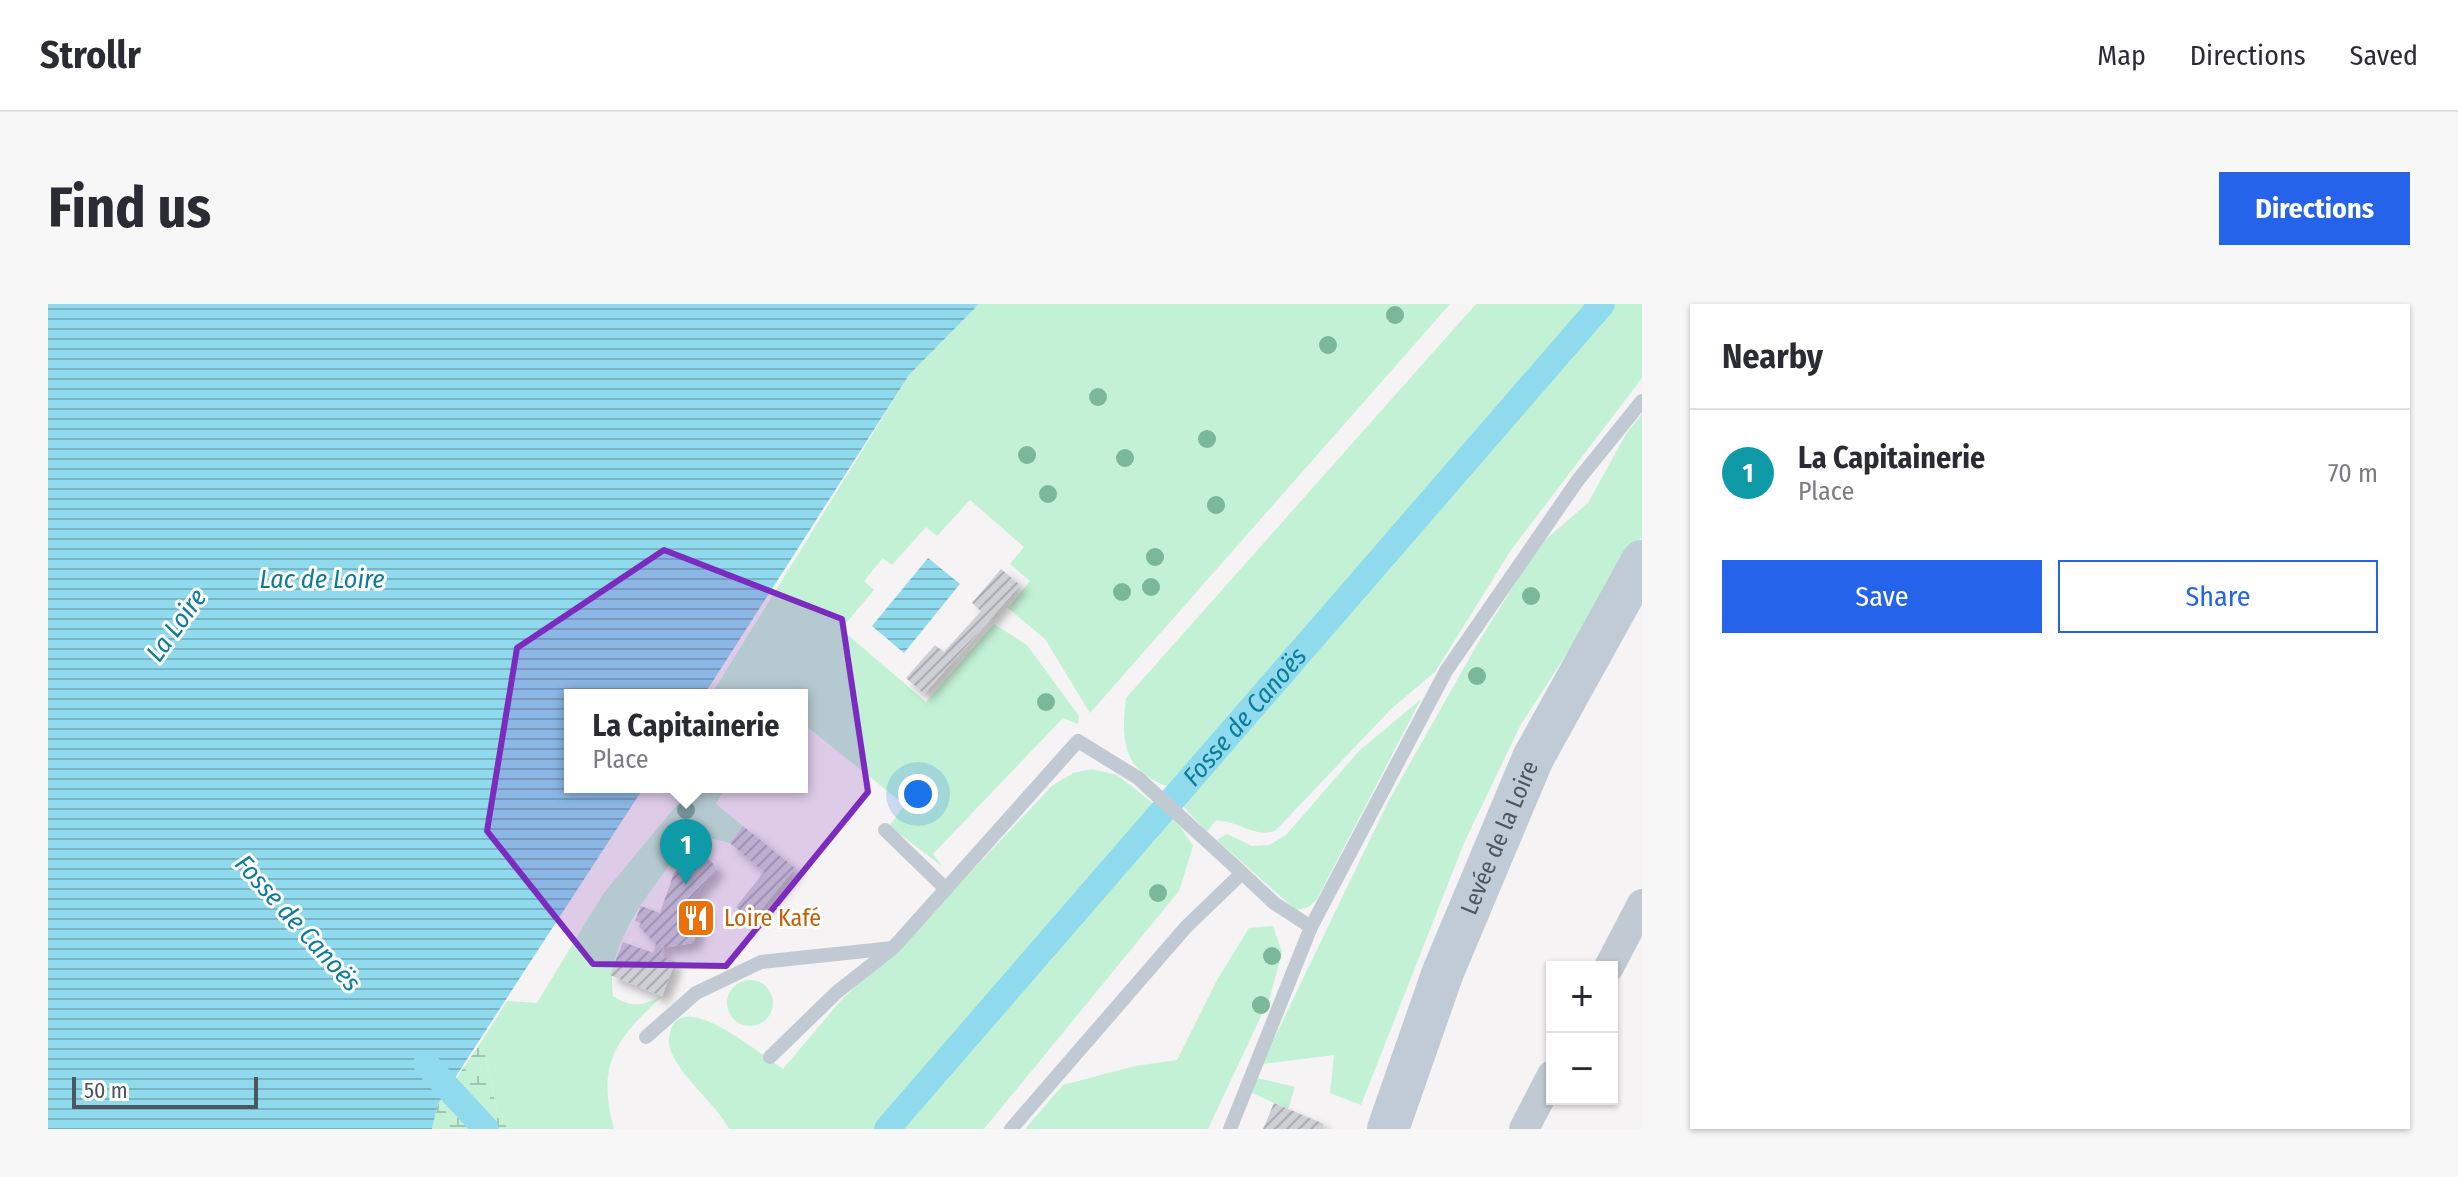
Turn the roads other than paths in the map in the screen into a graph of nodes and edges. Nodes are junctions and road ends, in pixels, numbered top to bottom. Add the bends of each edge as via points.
1 (1642, 401) edge
2 (1642, 561) edge
3 (885, 830) dead end
4 (1242, 873) junction
5 (946, 889) junction
6 (1642, 904) edge
7 (1311, 927) junction
8 (893, 948) junction
9 (1612, 961) edge
10 (646, 1037) dead end
11 (770, 1057) dead end
12 (1546, 1087) edge
13 (1397, 1125) edge
14 (1011, 1129) edge
15 (1230, 1129) edge
16 (1524, 1129) edge

1 - 7 lane via 1578,480 1446,671
2 - 13 main road, Levée de la Loire via 1533,758 1443,972
3 - 5 lane
4 - 5 lane via 1138,778 1078,741
4 - 7 lane
4 - 14 lane via 1186,927
5 - 8 lane
6 - 9 street
7 - 15 lane
8 - 10 lane via 761,962 696,993
8 - 11 lane via 837,992
12 - 16 street

